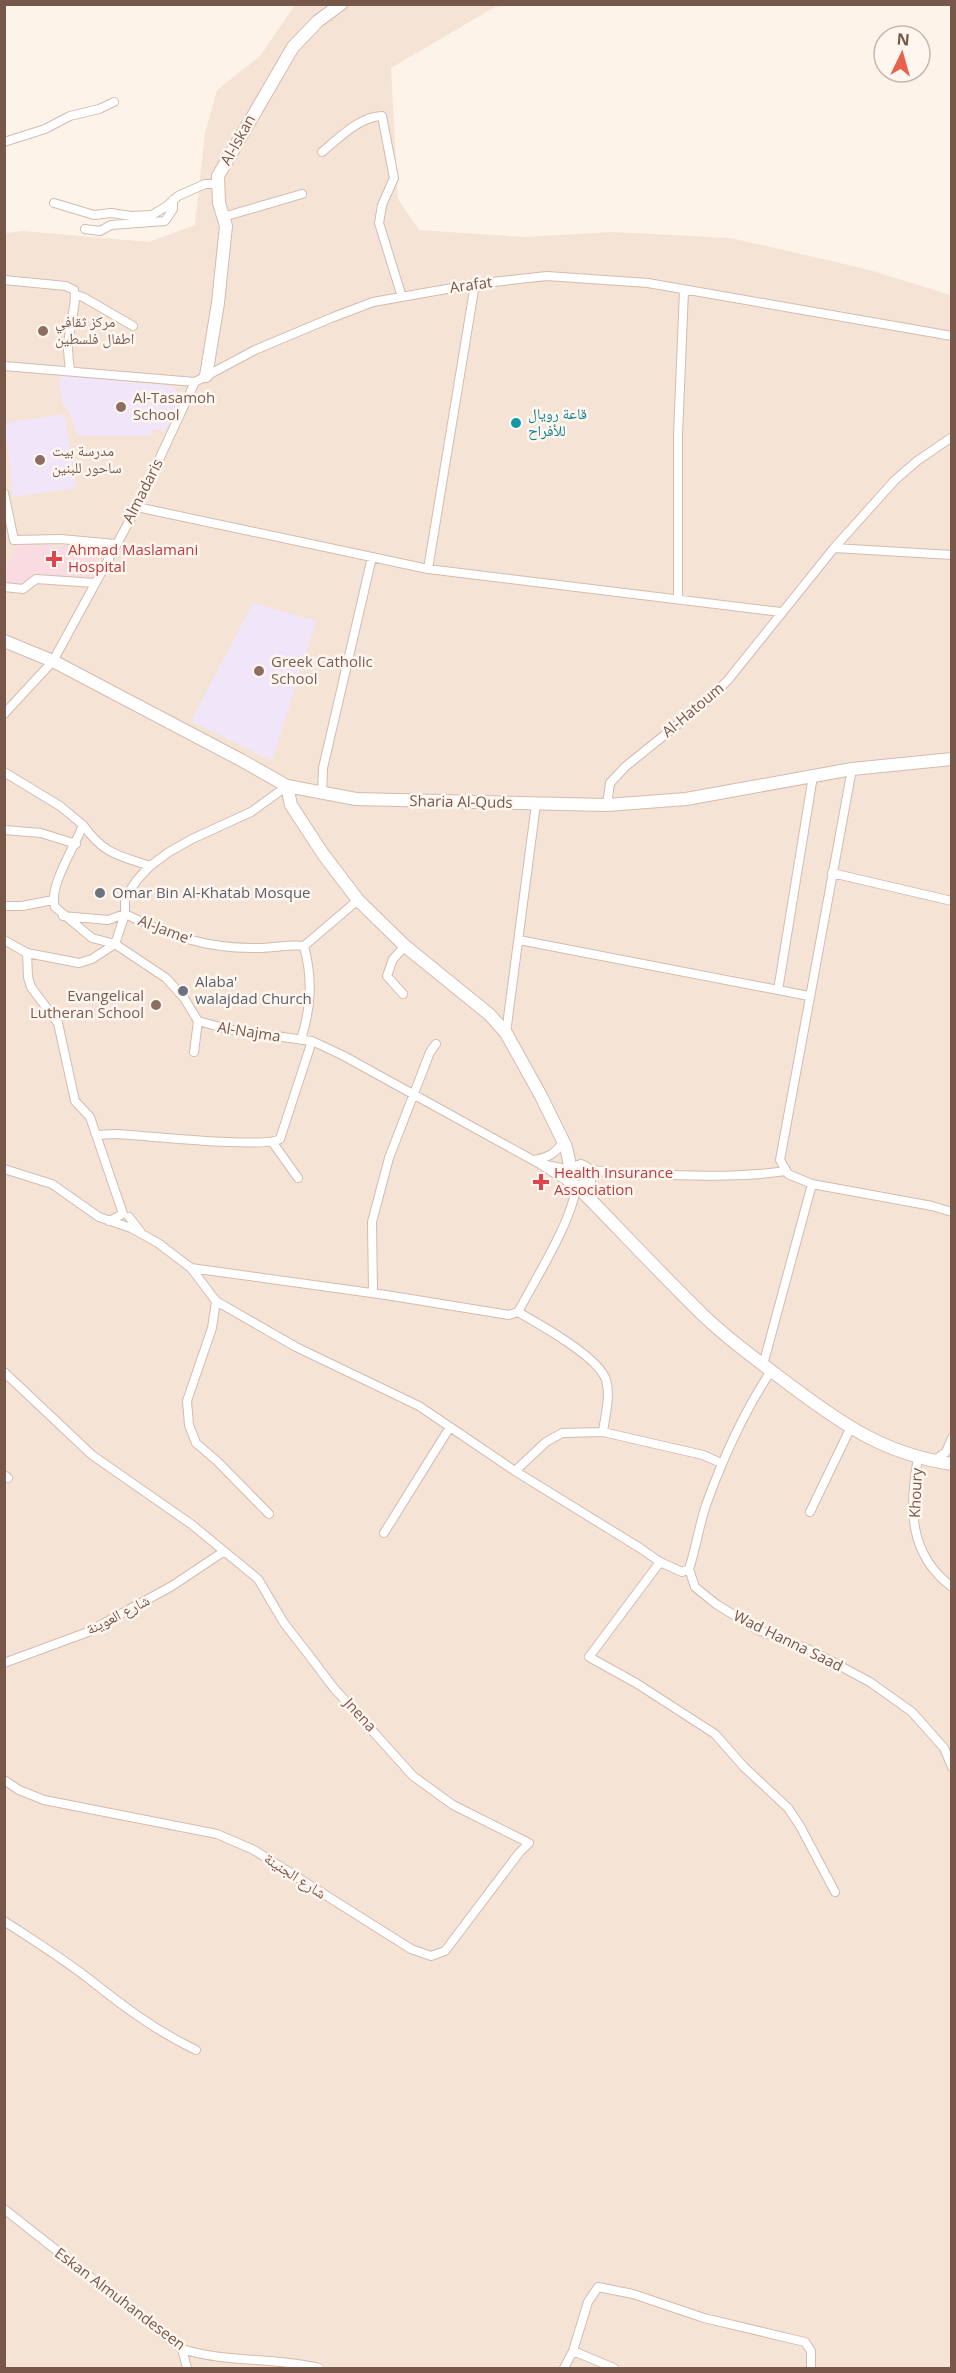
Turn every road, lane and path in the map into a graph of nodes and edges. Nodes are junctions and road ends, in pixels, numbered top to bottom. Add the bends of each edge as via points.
1 (341, 4) edge
2 (114, 102) dead end
3 (4, 142) edge
4 (322, 152) dead end
5 (218, 184) junction
6 (302, 195) dead end
7 (173, 200) junction
8 (54, 203) dead end
9 (223, 217) junction
10 (85, 229) dead end
11 (4, 280) edge
12 (475, 284) junction
13 (684, 291) junction
14 (76, 296) junction
15 (402, 297) junction
16 (133, 326) dead end
17 (951, 336) edge
18 (4, 366) edge
19 (70, 370) junction
20 (201, 379) junction
21 (951, 437) edge
22 (4, 493) edge
23 (137, 507) junction
24 (115, 544) junction
25 (834, 548) junction
26 (951, 555) edge
27 (372, 557) junction
28 (428, 569) junction
29 (95, 583) junction
30 (4, 587) edge
31 (678, 599) junction
32 (781, 612) junction
33 (4, 641) edge
34 (53, 661) junction
35 (4, 714) edge
36 (951, 759) edge
37 (852, 769) junction
38 (4, 772) edge
39 (813, 776) junction
40 (287, 786) junction
41 (322, 794) junction
42 (536, 804) junction
43 (607, 805) junction
44 (83, 825) junction
45 (4, 830) edge
46 (76, 844) junction
47 (150, 866) junction
48 (832, 873) junction
49 (53, 900) junction
50 (358, 900) junction
51 (951, 901) edge
52 (4, 906) edge
53 (125, 914) junction
54 (63, 915) junction
55 (4, 940) edge
56 (519, 940) junction
57 (115, 944) junction
58 (304, 946) junction
59 (405, 946) junction
60 (27, 952) junction
61 (778, 990) junction
62 (404, 994) dead end
63 (809, 996) junction
64 (510, 1003) junction
65 (490, 1015) junction
66 (198, 1021) junction
67 (506, 1033) junction
68 (301, 1040) junction
69 (312, 1041) junction
70 (436, 1044) dead end
71 (194, 1052) dead end
72 (412, 1095) junction
73 (97, 1135) junction
74 (273, 1143) junction
75 (564, 1144) junction
76 (537, 1162) junction
77 (584, 1167) junction
78 (4, 1169) edge
79 (571, 1170) junction
80 (785, 1171) junction
81 (619, 1174) junction
82 (298, 1178) dead end
83 (590, 1180) junction
84 (812, 1184) junction
85 (575, 1186) junction
86 (951, 1212) edge
87 (124, 1213) junction
88 (109, 1221) junction
89 (127, 1227) junction
90 (142, 1234) junction
91 (191, 1268) junction
92 (373, 1293) junction
93 (216, 1301) junction
94 (518, 1312) junction
95 (767, 1368) junction
96 (4, 1372) edge
97 (450, 1426) junction
98 (850, 1429) junction
99 (603, 1431) junction
100 (951, 1438) edge
101 (918, 1458) junction
102 (933, 1461) junction
103 (721, 1463) junction
104 (951, 1464) edge
105 (515, 1471) junction
106 (810, 1512) dead end
107 (269, 1514) dead end
108 (384, 1533) dead end
109 (223, 1552) junction
110 (660, 1562) junction
111 (689, 1569) junction
112 (951, 1587) edge
113 (4, 1663) edge
114 (951, 1767) edge
115 (4, 1780) edge
116 (835, 1892) dead end
117 (4, 1921) edge
118 (196, 2050) dead end
119 (4, 2209) edge
120 (182, 2349) junction
121 (573, 2351) junction
122 (187, 2368) edge
123 (319, 2368) edge
124 (564, 2368) edge
125 (614, 2368) edge
126 (811, 2368) edge

1 - 5 street, Al-Iskan via 292,47 222,167
2 - 3 street
4 - 15 street via 364,122 382,116 394,178 382,205 380,223
5 - 7 street via 205,184
5 - 9 street, Al-Iskan
6 - 9 street
7 - 8 street via 152,215 131,216 94,215
7 - 10 street via 173,209 165,221 111,225 100,231
9 - 20 street, Al-Iskan via 226,226 220,281
11 - 14 street via 66,286
12 - 13 street, Arafat via 548,276 648,283
12 - 15 street, Arafat
12 - 28 street
13 - 17 street, Arafat
13 - 31 street via 678,434
14 - 16 street
14 - 19 street via 68,348
15 - 20 street, Arafat via 373,302 331,318 255,350
18 - 19 street
19 - 20 street
20 - 23 street, Almadaris
21 - 25 street, Al-Hatoum via 896,480
22 - 24 street via 14,540
23 - 24 street, Almadaris
23 - 27 street
24 - 29 street, Almadaris
25 - 26 street
25 - 32 street, Al-Hatoum
27 - 28 street
27 - 41 street via 323,768
28 - 31 street
29 - 30 street via 36,579 23,589
29 - 34 street, Almadaris
31 - 32 street
32 - 43 street, Al-Hatoum via 728,680 610,783
33 - 34 street, Sharia Al-Quds
34 - 35 street, Almadaris
34 - 40 street, Sharia Al-Quds
36 - 37 street, Sharia Al-Quds
37 - 39 street, Sharia Al-Quds
37 - 48 street
38 - 44 street
39 - 43 street, Sharia Al-Quds via 686,799
39 - 61 street
40 - 41 street, Sharia Al-Quds
40 - 47 street via 251,812 192,839
40 - 50 street via 291,805
41 - 42 street, Sharia Al-Quds via 356,799
42 - 43 street, Sharia Al-Quds
42 - 56 street
44 - 46 street
44 - 47 street via 107,851
45 - 46 street via 41,833
46 - 49 street via 60,875
47 - 53 street via 125,898
48 - 51 street
48 - 63 street
49 - 52 street
49 - 54 street
50 - 58 street
50 - 59 street
53 - 54 street, Al-Jame' via 108,920
53 - 57 street
53 - 58 street, Al-Jame' via 173,935 207,944 255,948
54 - 57 street via 93,938
55 - 60 street
56 - 61 street
56 - 64 street
57 - 60 street via 79,963
57 - 66 street via 166,978
58 - 68 street via 312,994
59 - 62 street via 393,959 387,976
59 - 65 street
60 - 73 street via 31,987 58,1023 75,1101 90,1117
61 - 63 street
63 - 80 street via 782,1143 780,1160
64 - 65 street via 500,1013
64 - 67 street
65 - 67 street
66 - 68 street, Al-Najma
66 - 71 street
67 - 75 street
68 - 69 street, Al-Najma
69 - 72 street, Al-Najma
69 - 74 street via 280,1139
70 - 72 street
72 - 76 street, Al-Najma
72 - 92 street via 389,1158 372,1222
73 - 74 street
73 - 87 street
74 - 82 street
75 - 76 street
75 - 77 street
75 - 79 street
76 - 79 street
76 - 85 street
77 - 79 street
77 - 81 street
77 - 83 street
78 - 88 street via 52,1184
79 - 85 street via 568,1176
80 - 81 street via 694,1176
80 - 84 street
81 - 83 street
83 - 85 street via 586,1186
84 - 86 street
84 - 95 street
85 - 94 street via 566,1220
85 - 95 street via 705,1317
87 - 88 street
87 - 89 street via 130,1223
87 - 90 street
88 - 89 street
89 - 90 street
90 - 91 street
91 - 92 street
91 - 93 street
92 - 94 street via 510,1315
93 - 97 street via 296,1347 419,1406
93 - 107 street via 212,1329 187,1401 189,1425 196,1443
94 - 99 street via 556,1334 604,1374 608,1399
95 - 98 street
95 - 103 street
96 - 109 street via 92,1455 191,1524
97 - 105 street
97 - 108 street
98 - 101 street
98 - 106 street
99 - 103 street via 703,1455
99 - 105 street via 562,1433 546,1442
100 - 102 street via 946,1452
101 - 102 street
101 - 112 street, Khoury via 915,1534 927,1560
102 - 104 street
103 - 111 street
105 - 110 street
109 - 113 street, شارع العوينة via 172,1586 87,1632
109 - 115 street, Jnena via 258,1579 284,1623 321,1671 413,1776 453,1805 529,1842 445,1951 430,1956 411,1949 254,1850 217,1834 45,1800
110 - 111 street via 682,1572
110 - 116 street via 589,1657 715,1734 788,1808
111 - 114 street, Wad Hanna Saad via 695,1587 716,1604 758,1630 810,1650 870,1682 912,1712 944,1748
117 - 118 street via 138,2017
119 - 120 street, Eskan Almuhandeseen
120 - 122 street
120 - 123 street, Eskan Almuhandeseen via 203,2355
121 - 124 street
121 - 125 street
121 - 126 street via 588,2302 598,2287 805,2342 811,2351

